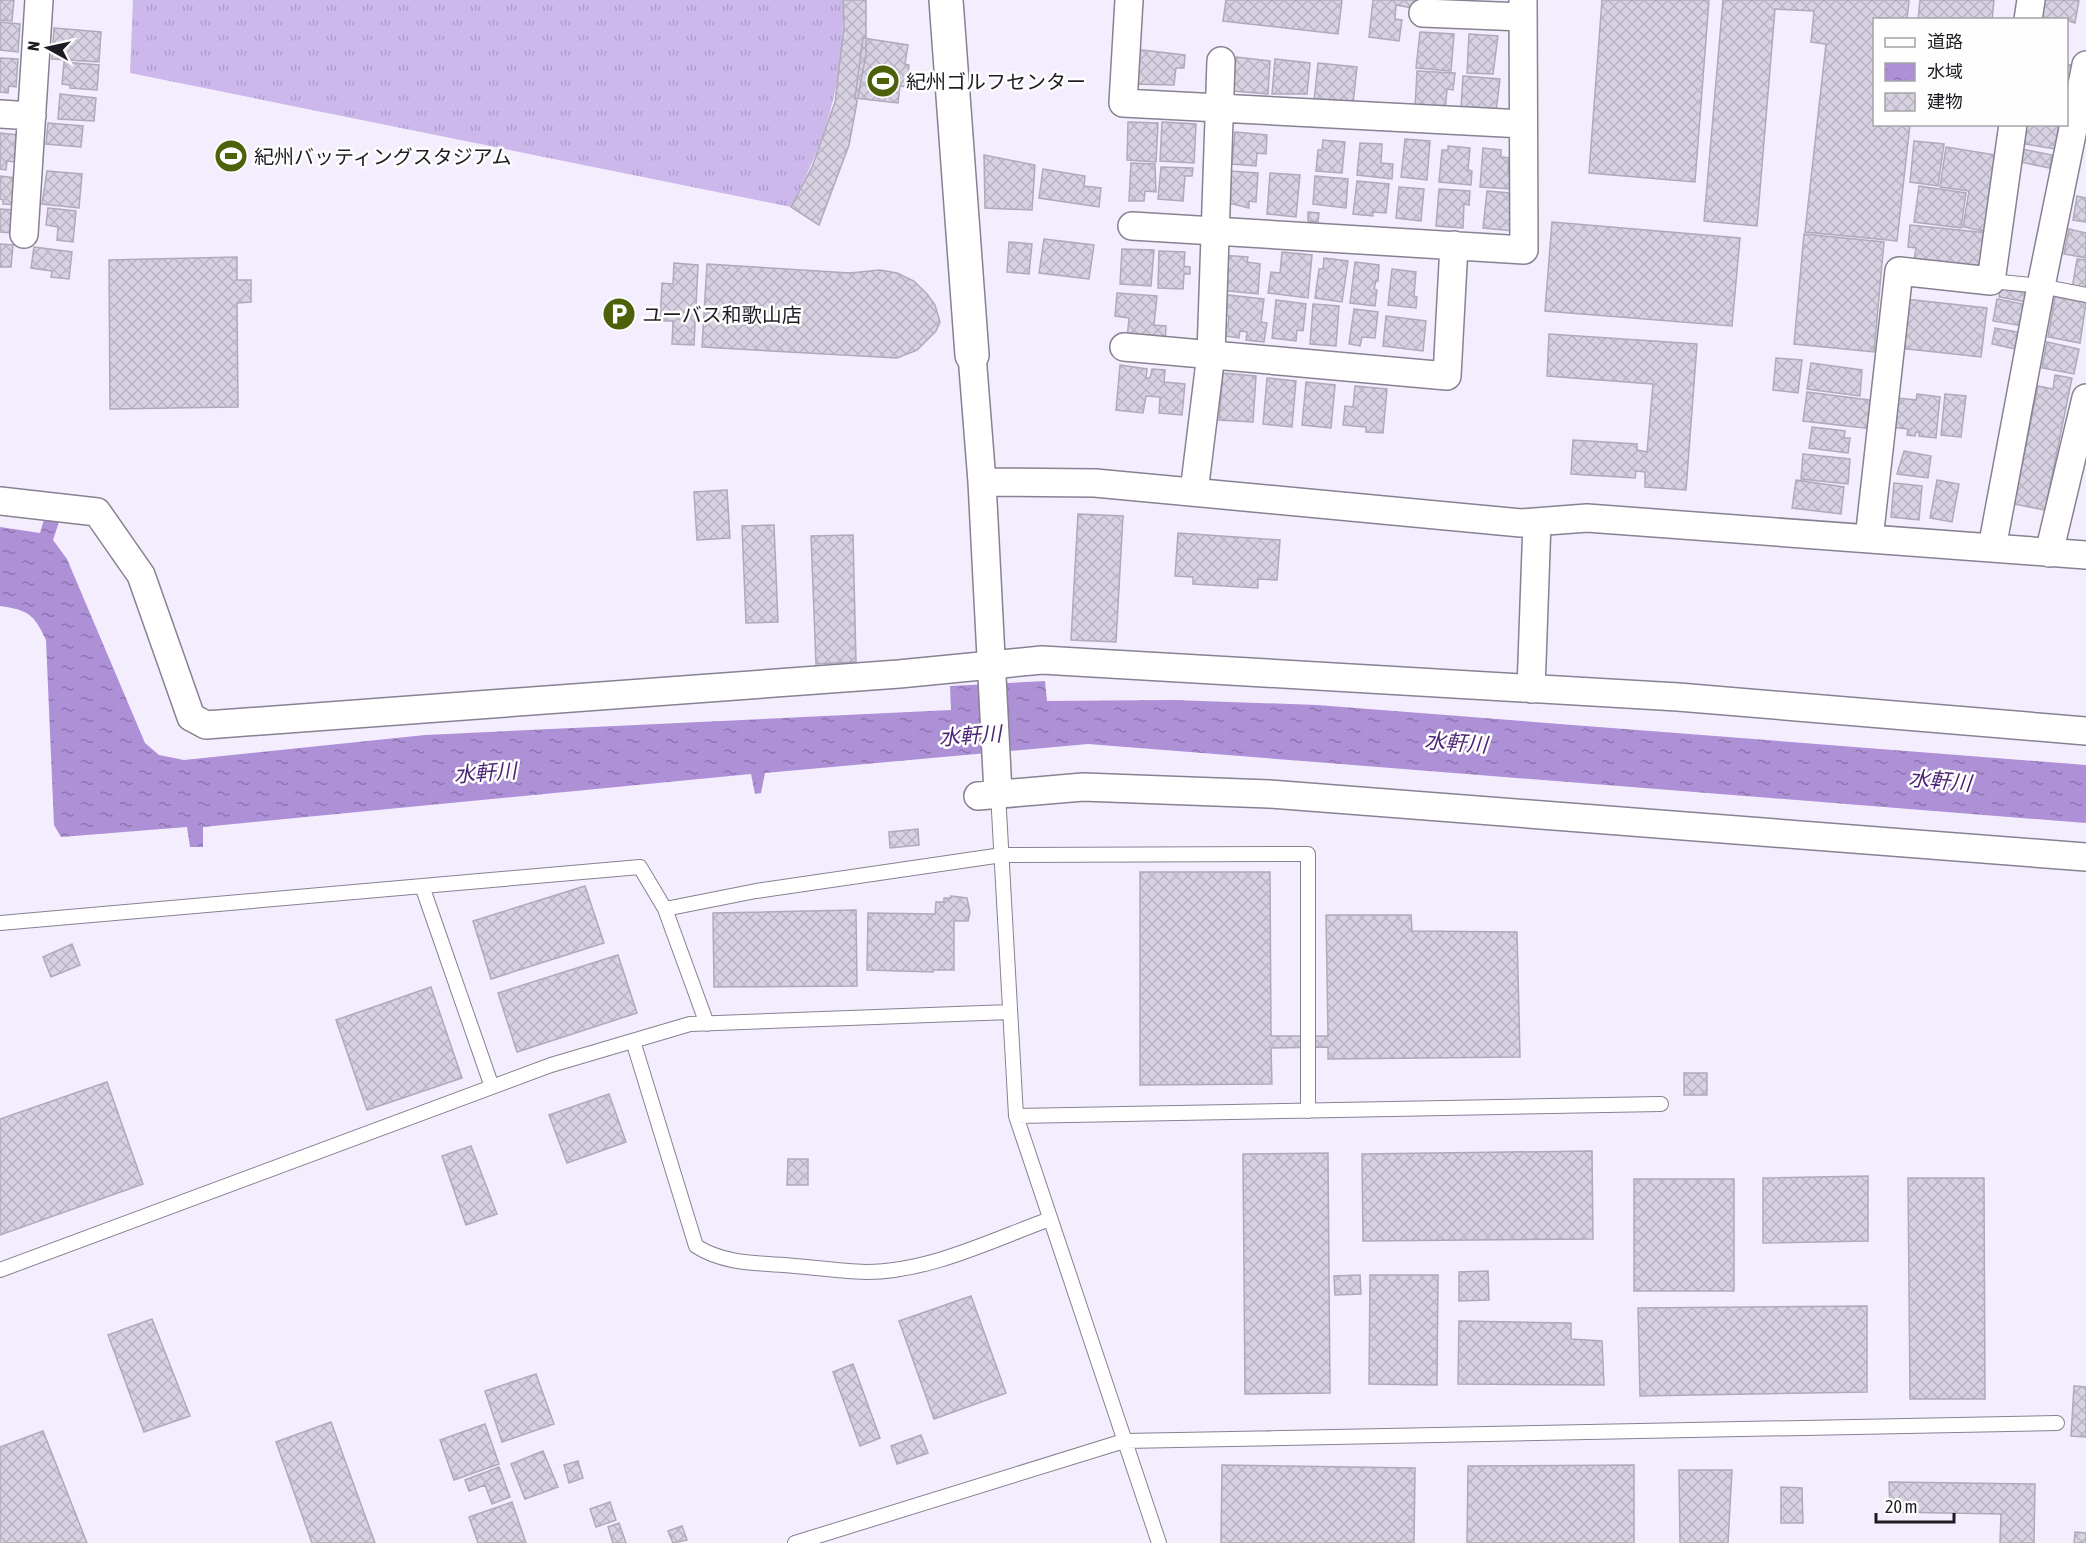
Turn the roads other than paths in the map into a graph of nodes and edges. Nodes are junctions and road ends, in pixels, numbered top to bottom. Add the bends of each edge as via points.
1 (39, 0) edge
2 (946, 0) edge
3 (1129, 0) edge
4 (2031, 0) edge
5 (1523, 9) edge
6 (1423, 13) dead end
7 (2028, 18) edge
8 (1221, 61) dead end
9 (2086, 64) edge
10 (1219, 108) junction
11 (0, 114) edge
12 (32, 116) junction
13 (1523, 123) junction
14 (2013, 126) edge
15 (1132, 226) dead end
16 (1215, 231) junction
17 (24, 234) dead end
18 (1454, 245) junction
19 (1991, 280) junction
20 (2041, 286) junction
21 (2086, 295) edge
22 (1124, 346) dead end
23 (1211, 354) junction
24 (972, 355) joint
25 (2086, 398) edge
26 (982, 482) junction
27 (1194, 492) junction
28 (0, 501) edge
29 (1537, 522) junction
30 (1869, 539) junction
31 (1992, 548) junction
32 (2049, 553) junction
33 (2086, 555) edge
34 (992, 673) junction
35 (1531, 689) junction
36 (2086, 731) edge
37 (988, 795) junction
38 (1002, 855) junction
39 (2086, 857) edge
40 (422, 886) junction
41 (665, 909) junction
42 (0, 922) edge
43 (1010, 1012) junction
44 (707, 1023) junction
45 (633, 1041) junction
46 (492, 1087) junction
47 (1661, 1104) dead end
48 (1308, 1111) junction
49 (1016, 1116) junction
50 (1050, 1220) junction
51 (0, 1270) edge
52 (2057, 1423) dead end
53 (1124, 1441) junction
54 (795, 1543) edge
55 (1159, 1543) edge

1 - 12 street
2 - 24 street
3 - 10 street via 1123,103
4 - 7 street
5 - 6 street
5 - 13 street
8 - 10 street
9 - 20 street
10 - 13 street
10 - 16 street
11 - 12 street
12 - 17 street
13 - 18 street via 1524,250
14 - 19 street
15 - 16 street
16 - 18 street
16 - 23 street
18 - 23 street via 1447,376
19 - 20 lane
19 - 30 street via 1899,271
20 - 21 lane
20 - 31 street
22 - 23 street
23 - 27 street
24 - 26 street
25 - 32 street
26 - 27 street via 1095,483
26 - 34 street
27 - 29 street
28 - 34 street via 97,512 141,575 191,717 206,726
29 - 30 street via 1587,518
29 - 35 street
30 - 31 street
31 - 32 street
32 - 33 street
34 - 35 street via 1042,660
34 - 37 street
35 - 36 street via 1678,697
37 - 38 lane
37 - 39 street via 1083,787 1269,794
38 - 41 lane via 756,891
38 - 43 lane
38 - 48 lane via 1308,854
40 - 41 lane via 639,867
40 - 42 lane
40 - 46 lane
41 - 44 lane
43 - 44 lane
43 - 49 lane
44 - 45 lane via 690,1024
45 - 46 lane
45 - 50 lane via 696,1246 709,1254 741,1262 856,1271 903,1268
46 - 51 lane
47 - 48 lane
48 - 49 lane
49 - 50 lane
50 - 53 lane
52 - 53 lane
53 - 54 lane
53 - 55 lane

